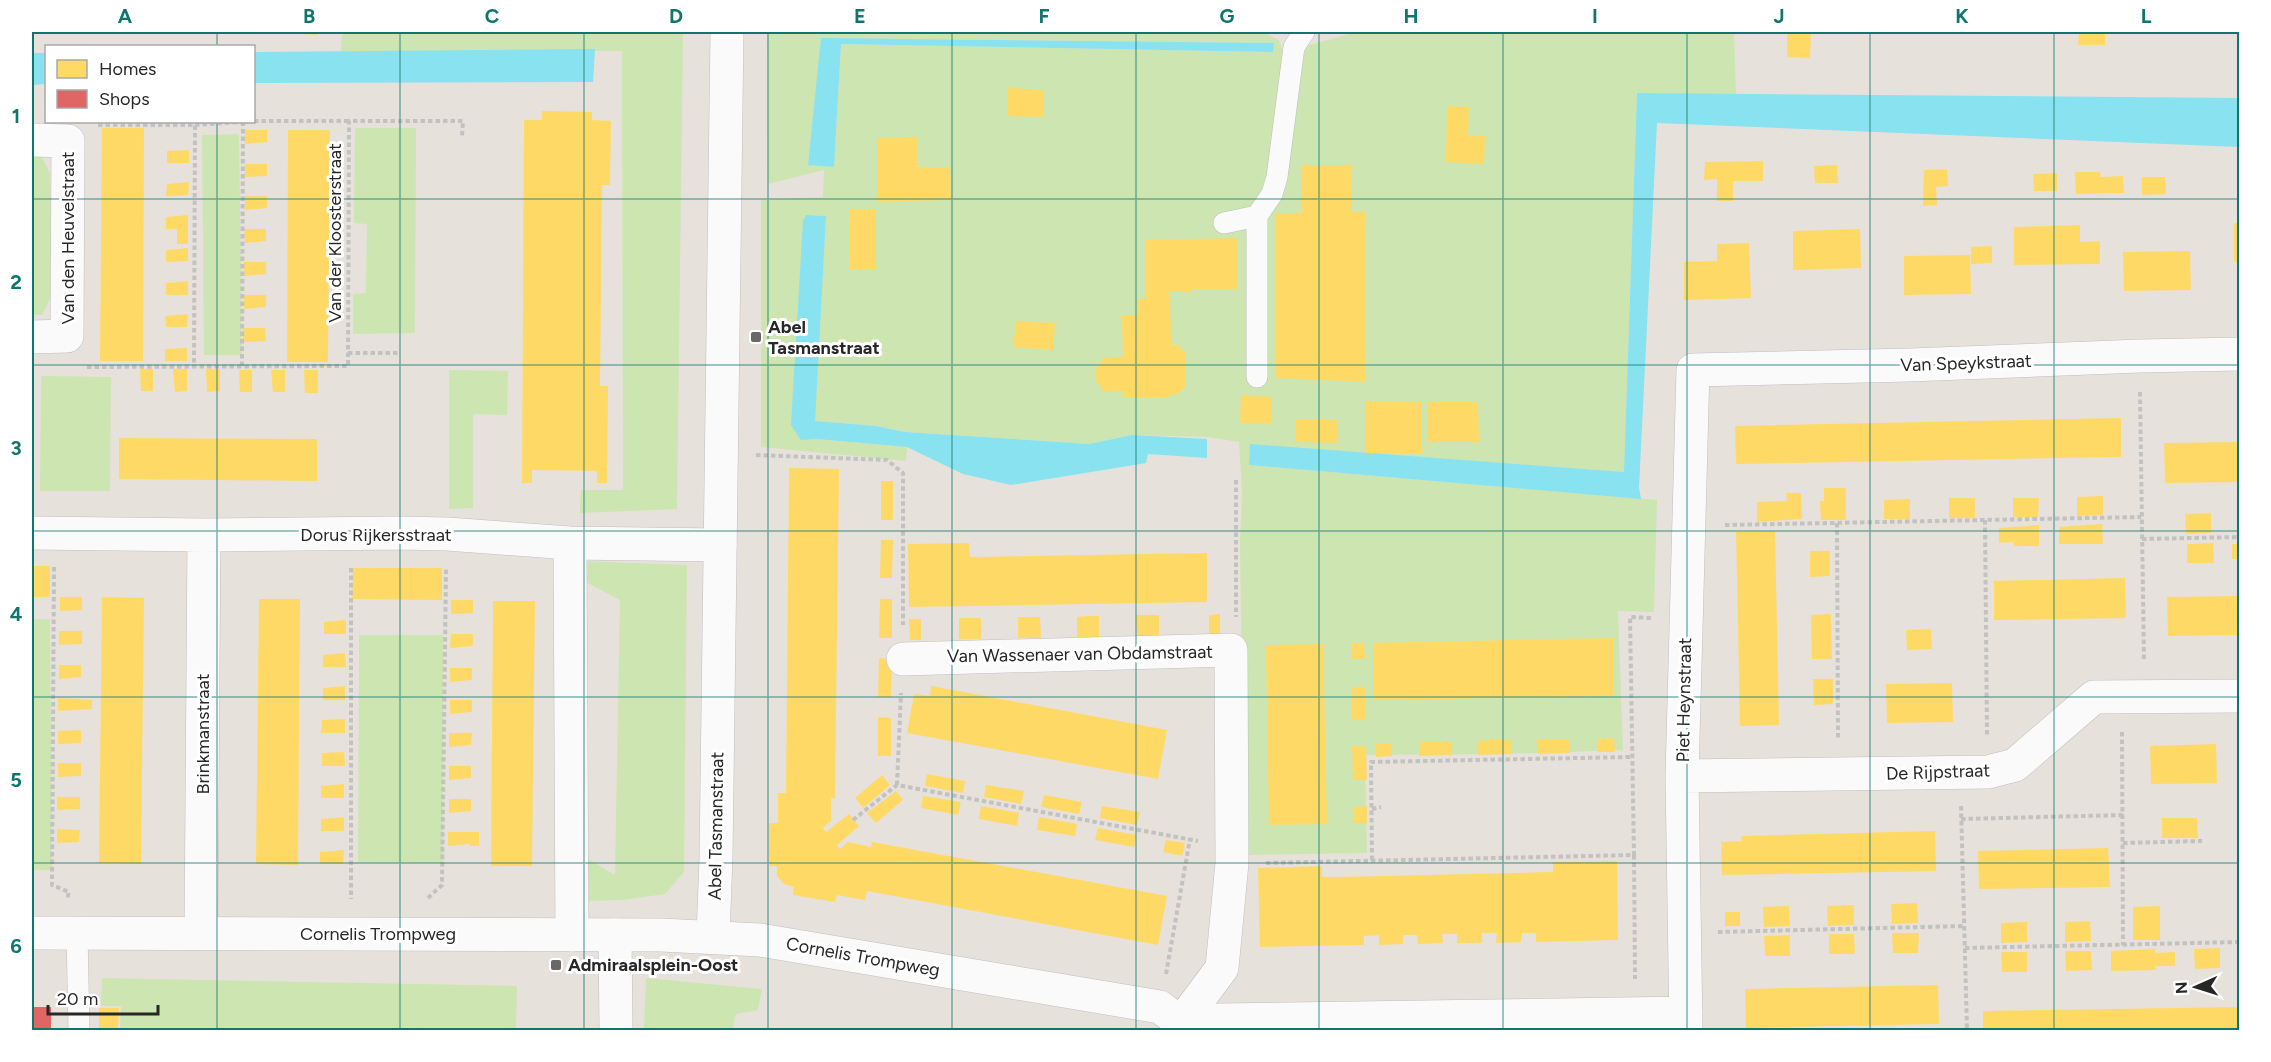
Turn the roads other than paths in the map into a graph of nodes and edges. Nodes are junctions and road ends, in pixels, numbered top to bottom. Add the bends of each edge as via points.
1 (727, 32) edge
2 (1294, 37) edge
3 (32, 140) edge
4 (1257, 216) junction
5 (1224, 223) dead end
6 (32, 337) edge
7 (2240, 354) edge
8 (1693, 370) joint
9 (1257, 377) dead end
10 (43, 533) edge
11 (204, 535) junction
12 (570, 543) junction
13 (720, 545) junction
14 (903, 659) road end
15 (2240, 696) edge
16 (1682, 776) junction
17 (54, 933) edge
18 (201, 933) junction
19 (572, 935) junction
20 (615, 935) junction
21 (713, 936) junction
22 (1174, 1020) edge
23 (1686, 1022) edge
24 (80, 1030) edge
25 (616, 1030) edge

1 - 13 street, Abel Tasmanstraat
2 - 4 lane via 1277,177 1272,194
3 - 6 street, Van den Heuvelstraat via 68,141 67,336
4 - 5 lane
4 - 9 lane
7 - 8 street, Van Speykstraat
8 - 16 street, Piet Heynstraat
10 - 11 street, Dorus Rijkersstraat
11 - 12 street, Dorus Rijkersstraat via 447,534
11 - 18 street, Brinkmanstraat
12 - 13 street, Dorus Rijkersstraat
12 - 19 street
13 - 21 street, Abel Tasmanstraat
14 - 22 street, Van Wassenaer van Obdamstraat via 1231,650 1232,856 1222,968
15 - 16 street, De Rijpstraat via 2094,697 2015,765 1974,772
16 - 23 street, Piet Heynstraat
17 - 18 street, Cornelis Trompweg
17 - 24 lane
18 - 19 street, Cornelis Trompweg
19 - 20 street, Cornelis Trompweg
20 - 21 street, Cornelis Trompweg
20 - 25 street
21 - 22 street, Cornelis Trompweg via 760,939
22 - 23 street, Cornelis Trompweg via 1636,1014

